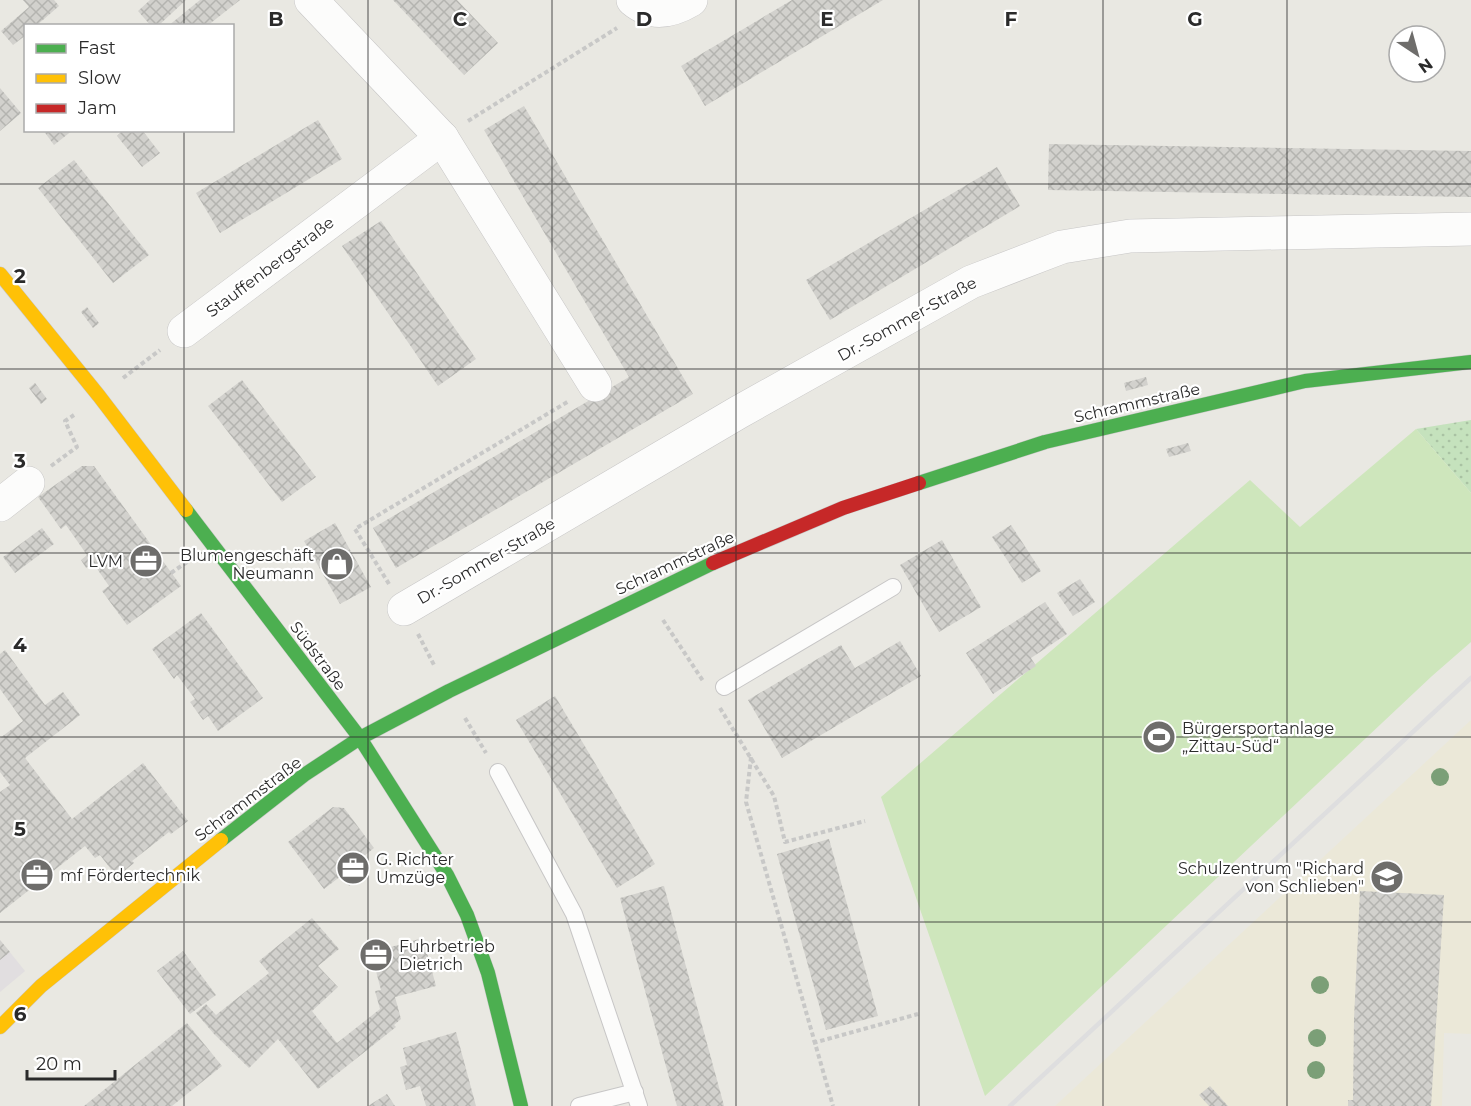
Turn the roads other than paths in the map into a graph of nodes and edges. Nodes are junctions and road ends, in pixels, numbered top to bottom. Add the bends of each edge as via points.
1 (312, 0) edge
2 (691, 0) edge
3 (640, 4) edge
4 (442, 138) junction
5 (1471, 229) edge
6 (0, 274) edge
7 (184, 332) road end
8 (1471, 362) edge
9 (595, 385) road end
10 (28, 483) road end
11 (0, 505) edge
12 (893, 587) dead end
13 (404, 609) road end
14 (716, 688) road end
15 (360, 738) junction
16 (498, 772) road end
17 (0, 1027) edge
18 (637, 1099) edge
19 (521, 1106) edge
20 (579, 1106) edge

1 - 4 street
2 - 3 street via 660,11
4 - 7 street, Stauffenbergstraße
4 - 9 street
5 - 13 street, Dr.-Sommer-Straße via 1130,236 1062,248 971,282 729,418
6 - 15 main road, Südstraße via 99,396
8 - 15 main road, Schrammstraße via 1305,381 1045,442 843,508 646,594
10 - 11 street
12 - 14 lane
15 - 17 main road, Schrammstraße via 304,775 190,864 41,986
15 - 19 main road, Südstraße via 435,855 466,915 488,973
16 - 18 lane via 574,914
18 - 20 lane

